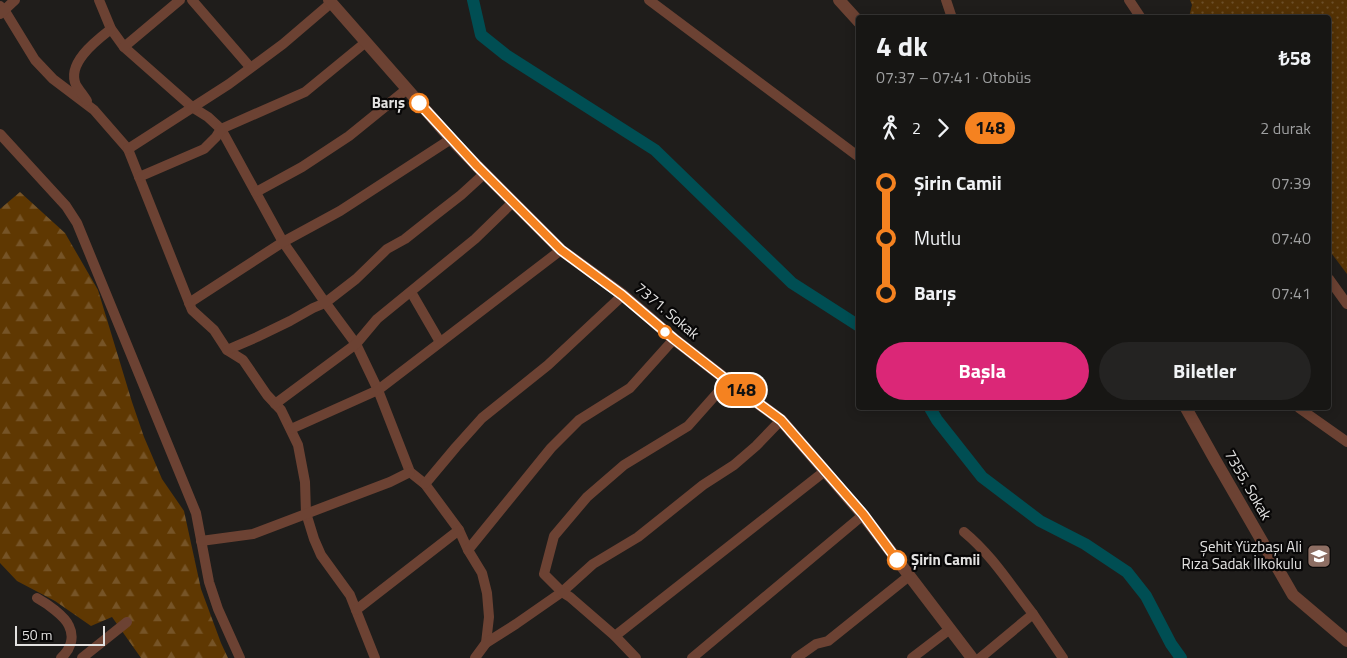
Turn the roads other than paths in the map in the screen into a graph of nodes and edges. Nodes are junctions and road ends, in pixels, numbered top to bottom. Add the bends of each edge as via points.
1 (16, 0) edge
2 (99, 0) edge
3 (180, 0) edge
4 (192, 0) edge
5 (648, 0) edge
6 (838, 0) edge
7 (946, 0) edge
8 (1129, 0) edge
9 (330, 1) edge
10 (2, 10) edge
11 (951, 15) edge
12 (1140, 15) edge
13 (856, 19) edge
14 (111, 29) junction
15 (366, 42) junction
16 (124, 47) junction
17 (250, 67) junction
18 (407, 89) junction
19 (192, 107) junction
20 (94, 110) junction
21 (221, 129) junction
22 (0, 134) edge
23 (451, 139) junction
24 (128, 149) junction
25 (856, 155) edge
26 (484, 174) junction
27 (139, 177) junction
28 (256, 192) junction
29 (513, 202) junction
30 (283, 242) junction
31 (561, 250) junction
32 (1331, 282) edge
33 (411, 292) junction
34 (622, 295) junction
35 (189, 303) junction
36 (325, 303) junction
37 (1347, 304) edge
38 (674, 339) junction
39 (440, 342) junction
40 (356, 344) junction
41 (227, 350) junction
42 (728, 381) junction
43 (378, 390) junction
44 (275, 404) junction
45 (1187, 410) edge
46 (1302, 410) edge
47 (781, 420) junction
48 (291, 429) junction
49 (1347, 442) edge
50 (825, 471) junction
51 (410, 472) junction
52 (425, 484) junction
53 (306, 513) junction
54 (863, 514) junction
55 (459, 530) junction
56 (964, 532) dead end
57 (201, 541) junction
58 (468, 550) junction
59 (909, 576) junction
60 (562, 592) junction
61 (37, 598) dead end
62 (356, 610) junction
63 (1033, 614) junction
64 (127, 622) dead end
65 (950, 629) junction
66 (615, 636) junction
67 (1347, 641) edge
68 (486, 643) junction
69 (61, 658) edge
70 (82, 658) edge
71 (240, 658) edge
72 (375, 658) edge
73 (475, 658) edge
74 (636, 658) edge
75 (692, 658) edge
76 (796, 658) edge
77 (912, 658) edge
78 (972, 658) edge
79 (980, 658) edge
80 (1063, 658) edge

1 - 10 street
2 - 14 street
3 - 16 street
4 - 17 street
5 - 25 street
6 - 13 street
7 - 11 street
8 - 12 street
9 - 15 street, 7371. Sokak
9 - 17 street via 283,44
10 - 20 street via 35,60 53,79
14 - 16 street
14 - 20 street via 85,52 75,70 76,84
15 - 18 street, 7371. Sokak
15 - 21 street via 304,92
16 - 19 street
17 - 19 street
18 - 23 street, 7371. Sokak
18 - 28 street via 349,136
19 - 21 street
19 - 24 street
20 - 24 street
21 - 27 street via 204,149
21 - 28 street
22 - 57 street via 66,206 77,223 196,513
23 - 26 street, 7371. Sokak
23 - 30 street via 340,211
24 - 27 street
26 - 29 street, 7371. Sokak
26 - 36 street via 448,206 387,249
27 - 35 street
28 - 30 street
29 - 31 street, 7371. Sokak
29 - 33 street via 475,239
30 - 35 street
30 - 36 street
31 - 34 street, 7371. Sokak
31 - 39 street
32 - 37 street
33 - 39 street
33 - 40 street via 377,319
34 - 38 street, 7371. Sokak
34 - 52 street via 548,365 482,418
35 - 41 street
36 - 40 street
36 - 41 street
38 - 42 street, 7371. Sokak
38 - 58 street via 630,388 579,420 551,448
39 - 43 street
40 - 43 street
40 - 44 street
41 - 44 street via 243,360
42 - 47 street, 7371. Sokak
42 - 60 street via 688,426 624,465 587,496 554,536 544,574
43 - 48 street
43 - 51 street
44 - 48 street
45 - 67 street, 7355. Sokak via 1293,595
46 - 49 street
47 - 50 street, 7371. Sokak
47 - 60 street via 734,465 638,537 593,564
48 - 53 street via 298,445 305,482
50 - 54 street, 7371. Sokak
50 - 66 street
51 - 52 street
51 - 53 street
52 - 55 street
53 - 57 street via 252,534
53 - 62 street via 321,555 350,595
54 - 59 street, 7371. Sokak
54 - 75 street
55 - 58 street
55 - 62 street
56 - 63 street via 994,562
57 - 71 street via 218,610
58 - 68 street via 482,573 487,593
59 - 65 street, 7371. Sokak
59 - 76 street via 828,641 816,644
60 - 66 street
60 - 68 street
61 - 69 street via 70,626 72,640
62 - 72 street
63 - 79 street
63 - 80 street
64 - 70 street
65 - 77 street
65 - 78 street, 7371. Sokak
66 - 74 street
68 - 73 street

